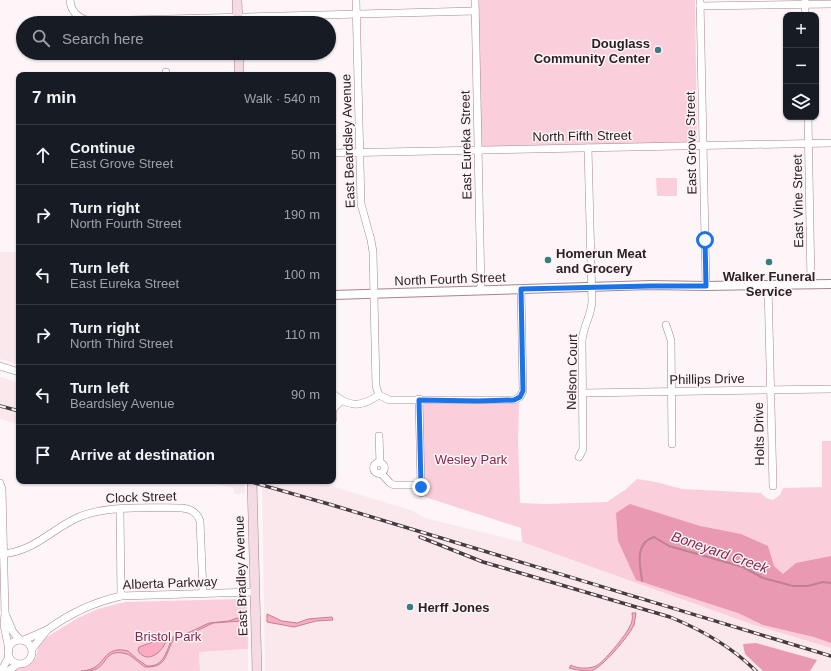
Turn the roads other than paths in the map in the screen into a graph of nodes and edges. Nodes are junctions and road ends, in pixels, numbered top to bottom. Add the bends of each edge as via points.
1 (70, 0) edge
2 (237, 0) edge
3 (356, 0) edge
4 (475, 0) edge
5 (805, 2) edge
6 (700, 3) edge
7 (831, 4) edge
8 (475, 11) junction
9 (356, 13) junction
10 (78, 16) edge
11 (238, 16) edge
12 (305, 16) edge
13 (239, 60) edge
14 (239, 72) edge
15 (808, 120) edge
16 (809, 143) junction
17 (831, 143) edge
18 (703, 145) junction
19 (588, 148) junction
20 (477, 151) junction
21 (359, 153) junction
22 (336, 154) edge
23 (811, 284) junction
24 (831, 284) edge
25 (768, 285) junction
26 (706, 286) junction
27 (591, 287) junction
28 (521, 289) junction
29 (481, 290) junction
30 (374, 293) junction
31 (336, 294) edge
32 (666, 325) dead end
33 (0, 366) edge
34 (16, 371) edge
35 (831, 389) edge
36 (770, 390) junction
37 (672, 391) junction
38 (583, 393) junction
39 (336, 396) edge
40 (379, 396) junction
41 (341, 400) junction
42 (419, 400) junction
43 (336, 406) edge
44 (379, 436) dead end
45 (672, 444) dead end
46 (580, 457) dead end
47 (0, 484) edge
48 (252, 484) edge
49 (421, 485) junction
50 (773, 486) dead end
51 (422, 493) dead end
52 (120, 509) junction
53 (2, 554) edge
54 (254, 592) junction
55 (203, 593) junction
56 (121, 596) junction
57 (5, 613) junction
58 (47, 630) junction
59 (22, 640) junction
60 (32, 649) junction
61 (9, 653) junction
62 (18, 664) junction
63 (1, 671) edge
64 (8, 671) edge
65 (257, 671) edge

1 - 10 street
2 - 11 main road
3 - 9 street, East Beardsley Avenue
4 - 8 street, East Eureka Street
5 - 6 street
5 - 7 street
6 - 18 street, East Grove Street
8 - 9 street
8 - 20 street, East Eureka Street
9 - 12 street
9 - 21 street, East Beardsley Avenue
13 - 14 main road
15 - 16 street, East Vine Street
16 - 17 street, North Fifth Street
16 - 18 street, North Fifth Street
16 - 23 street, East Vine Street
18 - 19 street, North Fifth Street
18 - 26 street, East Grove Street
19 - 20 street, North Fifth Street
19 - 27 street, Nelson Court
20 - 21 street, North Fifth Street
20 - 29 street, East Eureka Street
21 - 22 street, North Fifth Street
21 - 30 street, East Beardsley Avenue via 361,204 371,240
23 - 24 street, North Fourth Street
23 - 25 street, North Fourth Street
25 - 26 street, North Fourth Street
25 - 36 street, Holts Drive
26 - 27 street, North Fourth Street
27 - 28 street, North Fourth Street
27 - 38 street, Nelson Court via 591,310 582,341
28 - 29 street, North Fourth Street
28 - 42 street via 523,391 520,397 514,400
29 - 30 street, North Fourth Street
30 - 31 street, North Fourth Street
30 - 40 street, East Beardsley Avenue via 376,386
32 - 37 street via 671,340
33 - 34 street
35 - 36 street, Phillips Drive
36 - 37 street, Phillips Drive
36 - 50 street, Holts Drive
37 - 38 street, Phillips Drive
37 - 45 street
38 - 46 street, Nelson Court via 583,449
39 - 41 street
40 - 41 street via 353,405
40 - 42 street via 389,400
41 - 43 street
42 - 49 street
44 - 49 street via 380,462 375,464 373,469 376,473 381,473 394,485
47 - 53 street
48 - 54 main road, East Bradley Avenue
49 - 51 street
52 - 53 street, Clock Street via 104,510 78,517 17,553
52 - 55 street, Clock Street via 182,508 196,513 201,531
52 - 56 street
53 - 57 street
54 - 55 street, Alberta Parkway
54 - 65 main road, East Bradley Avenue
55 - 56 street, Alberta Parkway
56 - 58 street, Alberta Parkway via 73,613
57 - 59 street via 13,632
57 - 61 street via 4,625
58 - 59 street, Alberta Parkway
58 - 60 street, Alberta Parkway
59 - 60 street via 31,645
59 - 61 street via 13,643
60 - 62 street via 33,653 29,660
61 - 62 street via 12,660
61 - 63 street
62 - 64 street

